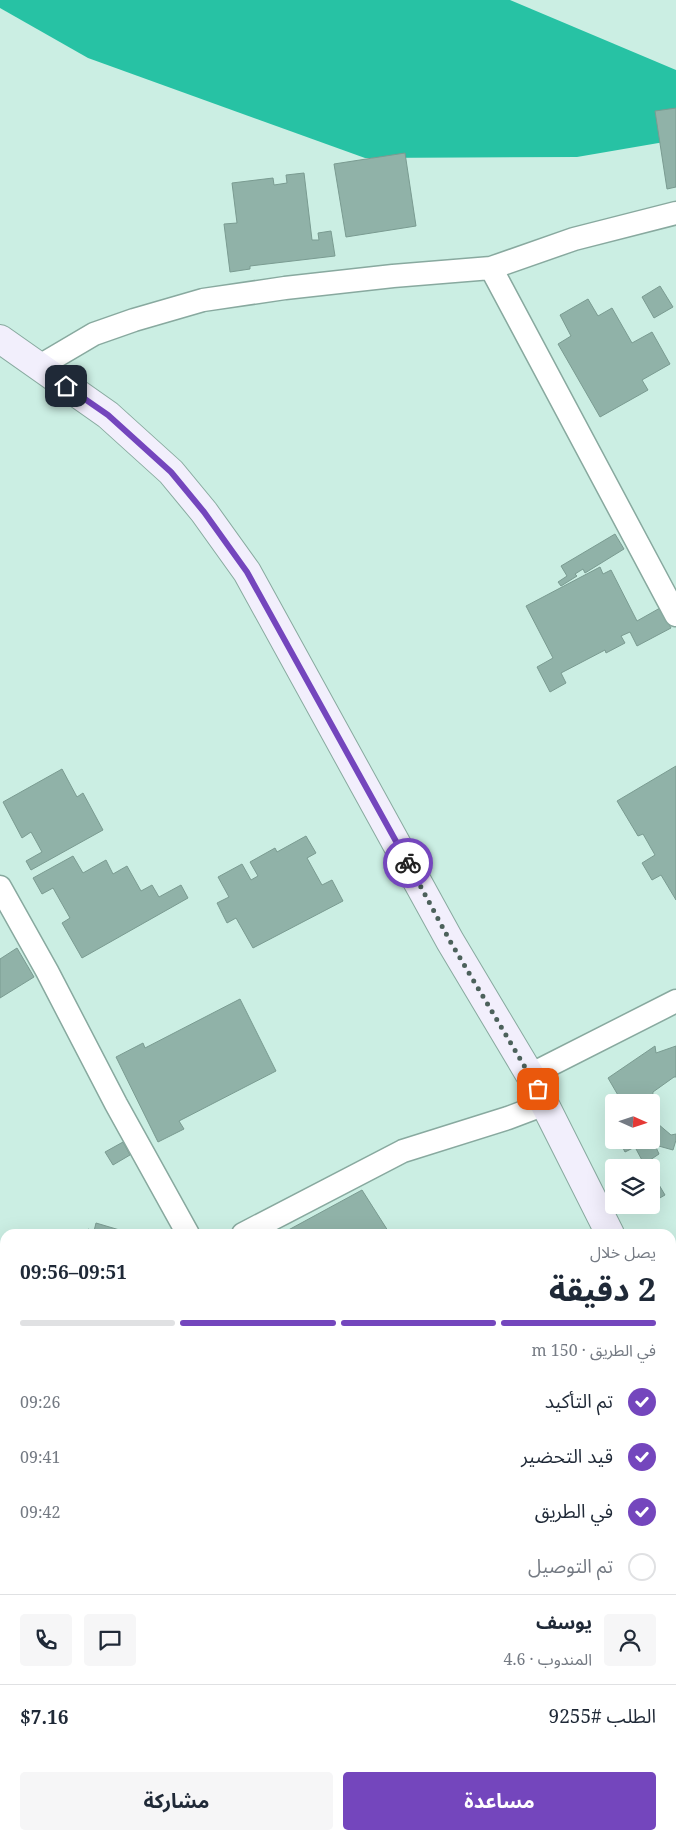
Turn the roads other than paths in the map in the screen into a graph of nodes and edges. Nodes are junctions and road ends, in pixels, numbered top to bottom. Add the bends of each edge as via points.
1 (676, 213) edge
2 (491, 268) junction
3 (0, 339) edge
4 (38, 368) junction
5 (676, 615) edge
6 (0, 887) edge
7 (676, 1001) edge
8 (530, 1075) junction
9 (545, 1104) junction
10 (185, 1229) edge
11 (253, 1229) edge
12 (608, 1229) edge

1 - 2 street via 574,239
2 - 4 street via 314,285 203,300 94,334
2 - 5 street
3 - 4 main road
4 - 8 main road via 108,415 171,472 247,572 450,941
6 - 10 street
7 - 8 street
8 - 9 main road
9 - 11 street via 403,1151
9 - 12 main road

